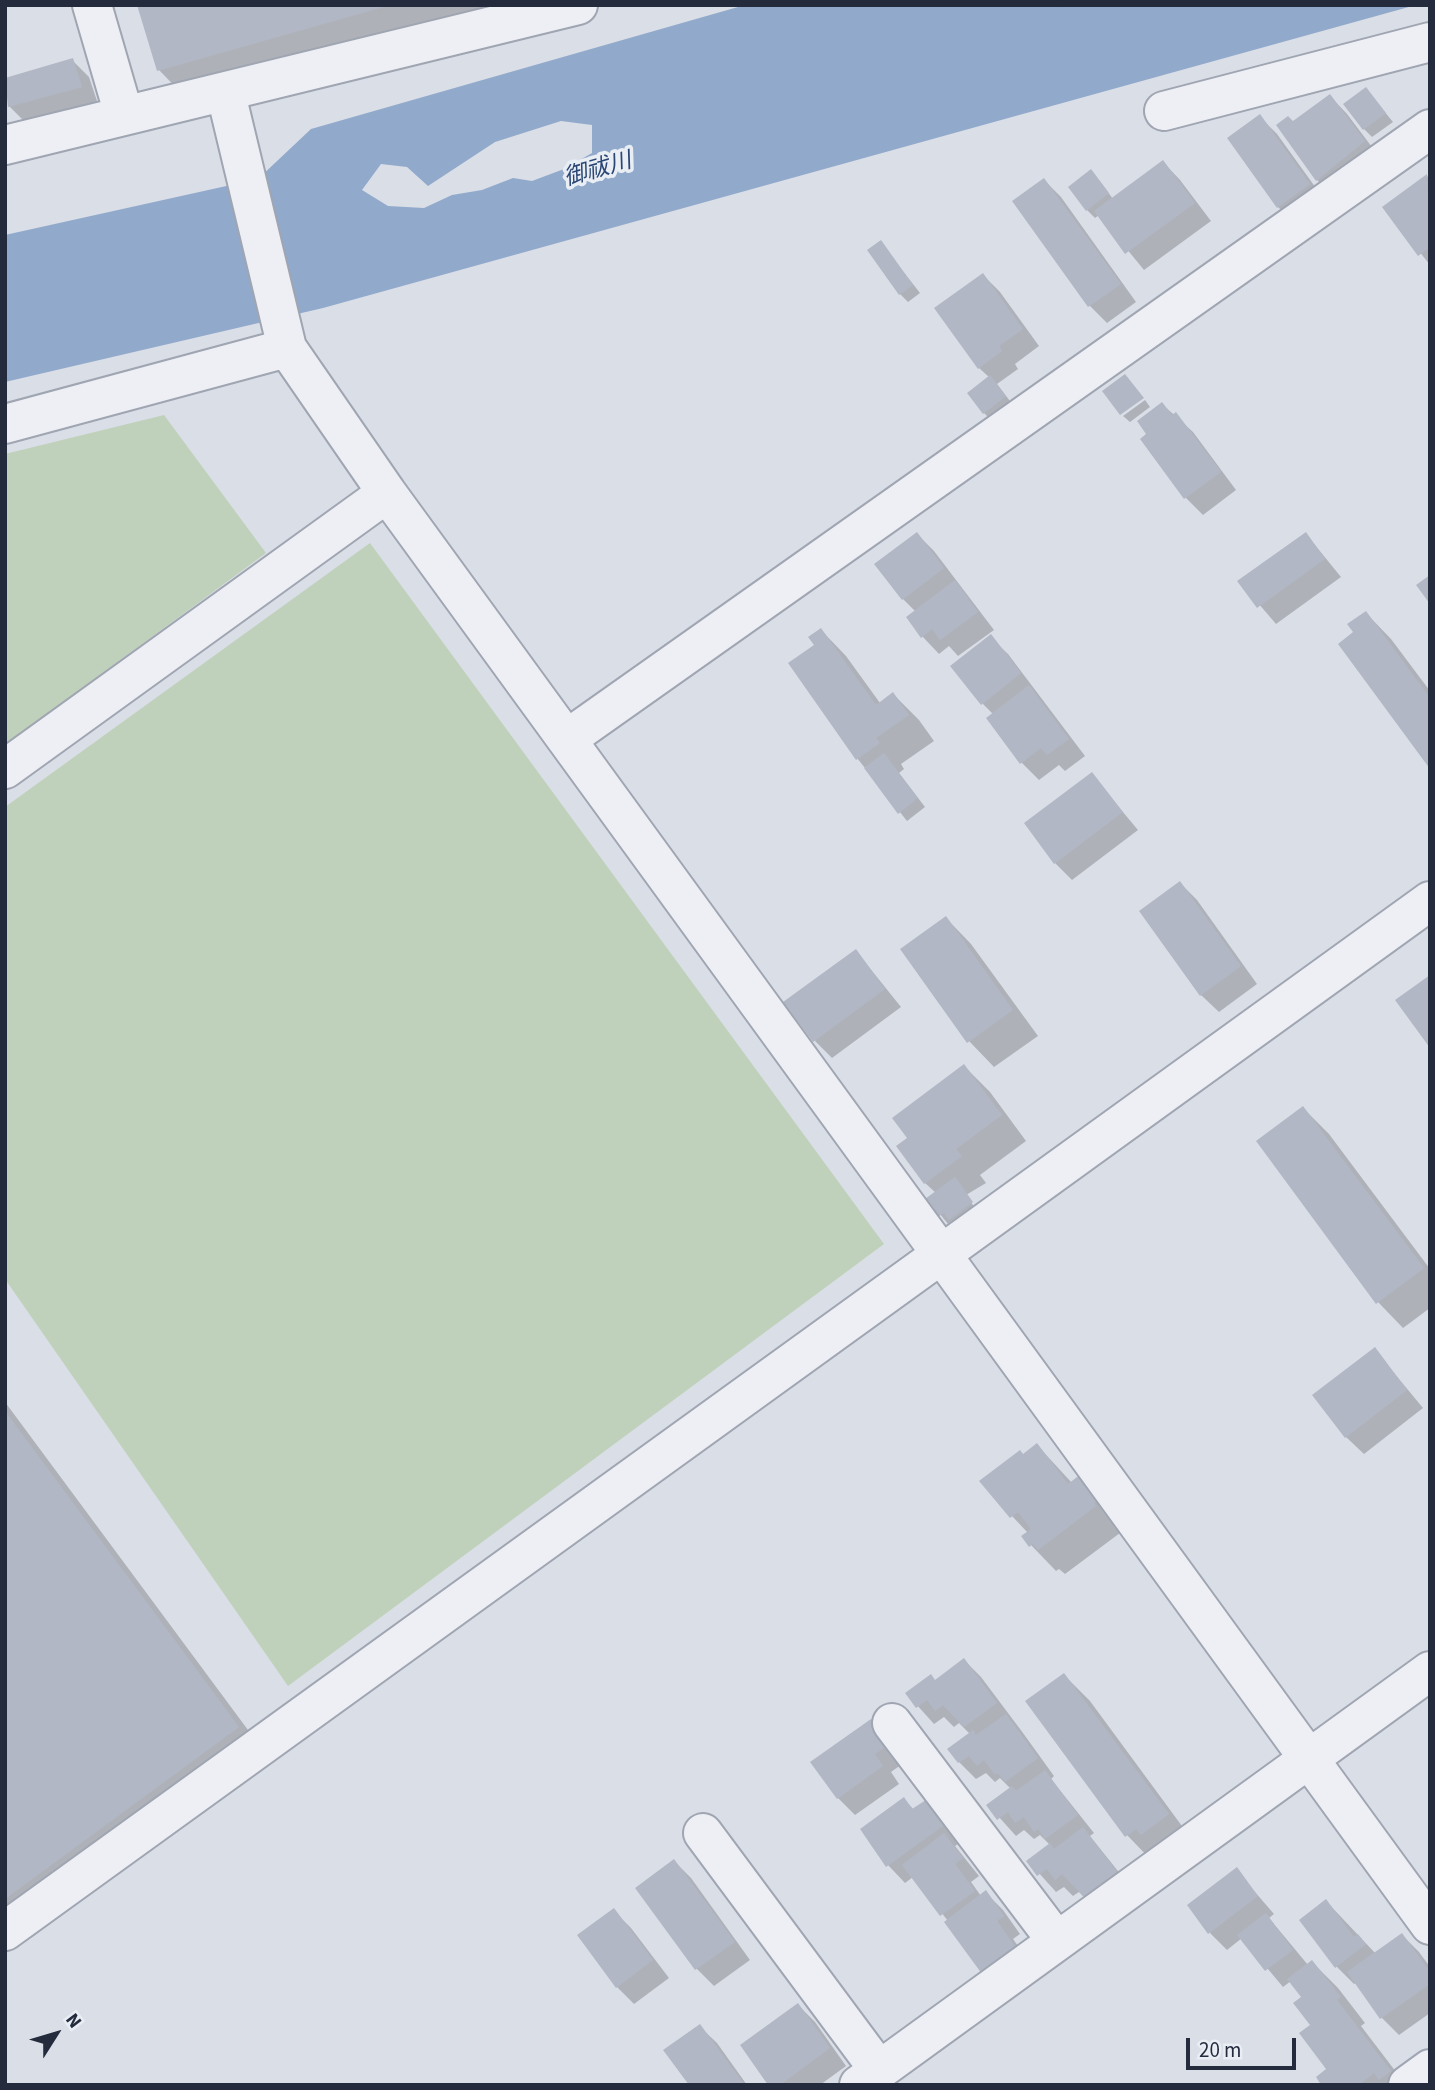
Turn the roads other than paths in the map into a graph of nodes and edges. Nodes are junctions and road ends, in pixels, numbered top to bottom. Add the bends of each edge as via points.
1 (92, 5) edge
2 (578, 5) edge
3 (1430, 43) edge
4 (226, 94) junction
5 (1164, 111) dead end
6 (124, 115) junction
7 (1430, 129) edge
8 (5, 145) edge
9 (287, 348) junction
10 (5, 424) edge
11 (387, 493) junction
12 (567, 739) junction
13 (5, 769) edge
14 (1430, 901) edge
15 (942, 1254) junction
16 (1430, 1671) edge
17 (892, 1723) dead end
18 (1309, 1759) junction
19 (703, 1833) dead end
20 (1430, 1925) edge
21 (5, 1931) edge
22 (1056, 1940) junction
23 (1430, 2069) edge
24 (869, 2077) edge
25 (1408, 2085) edge

1 - 6 street
2 - 4 street
3 - 5 street
4 - 6 street
4 - 9 street
6 - 8 street
7 - 12 street
9 - 10 street
9 - 11 street
11 - 12 street
11 - 13 street
12 - 15 street
14 - 15 street
15 - 18 street
15 - 21 street
16 - 18 street
17 - 22 street
18 - 20 street
18 - 22 street
19 - 24 street
22 - 24 street
23 - 25 street

